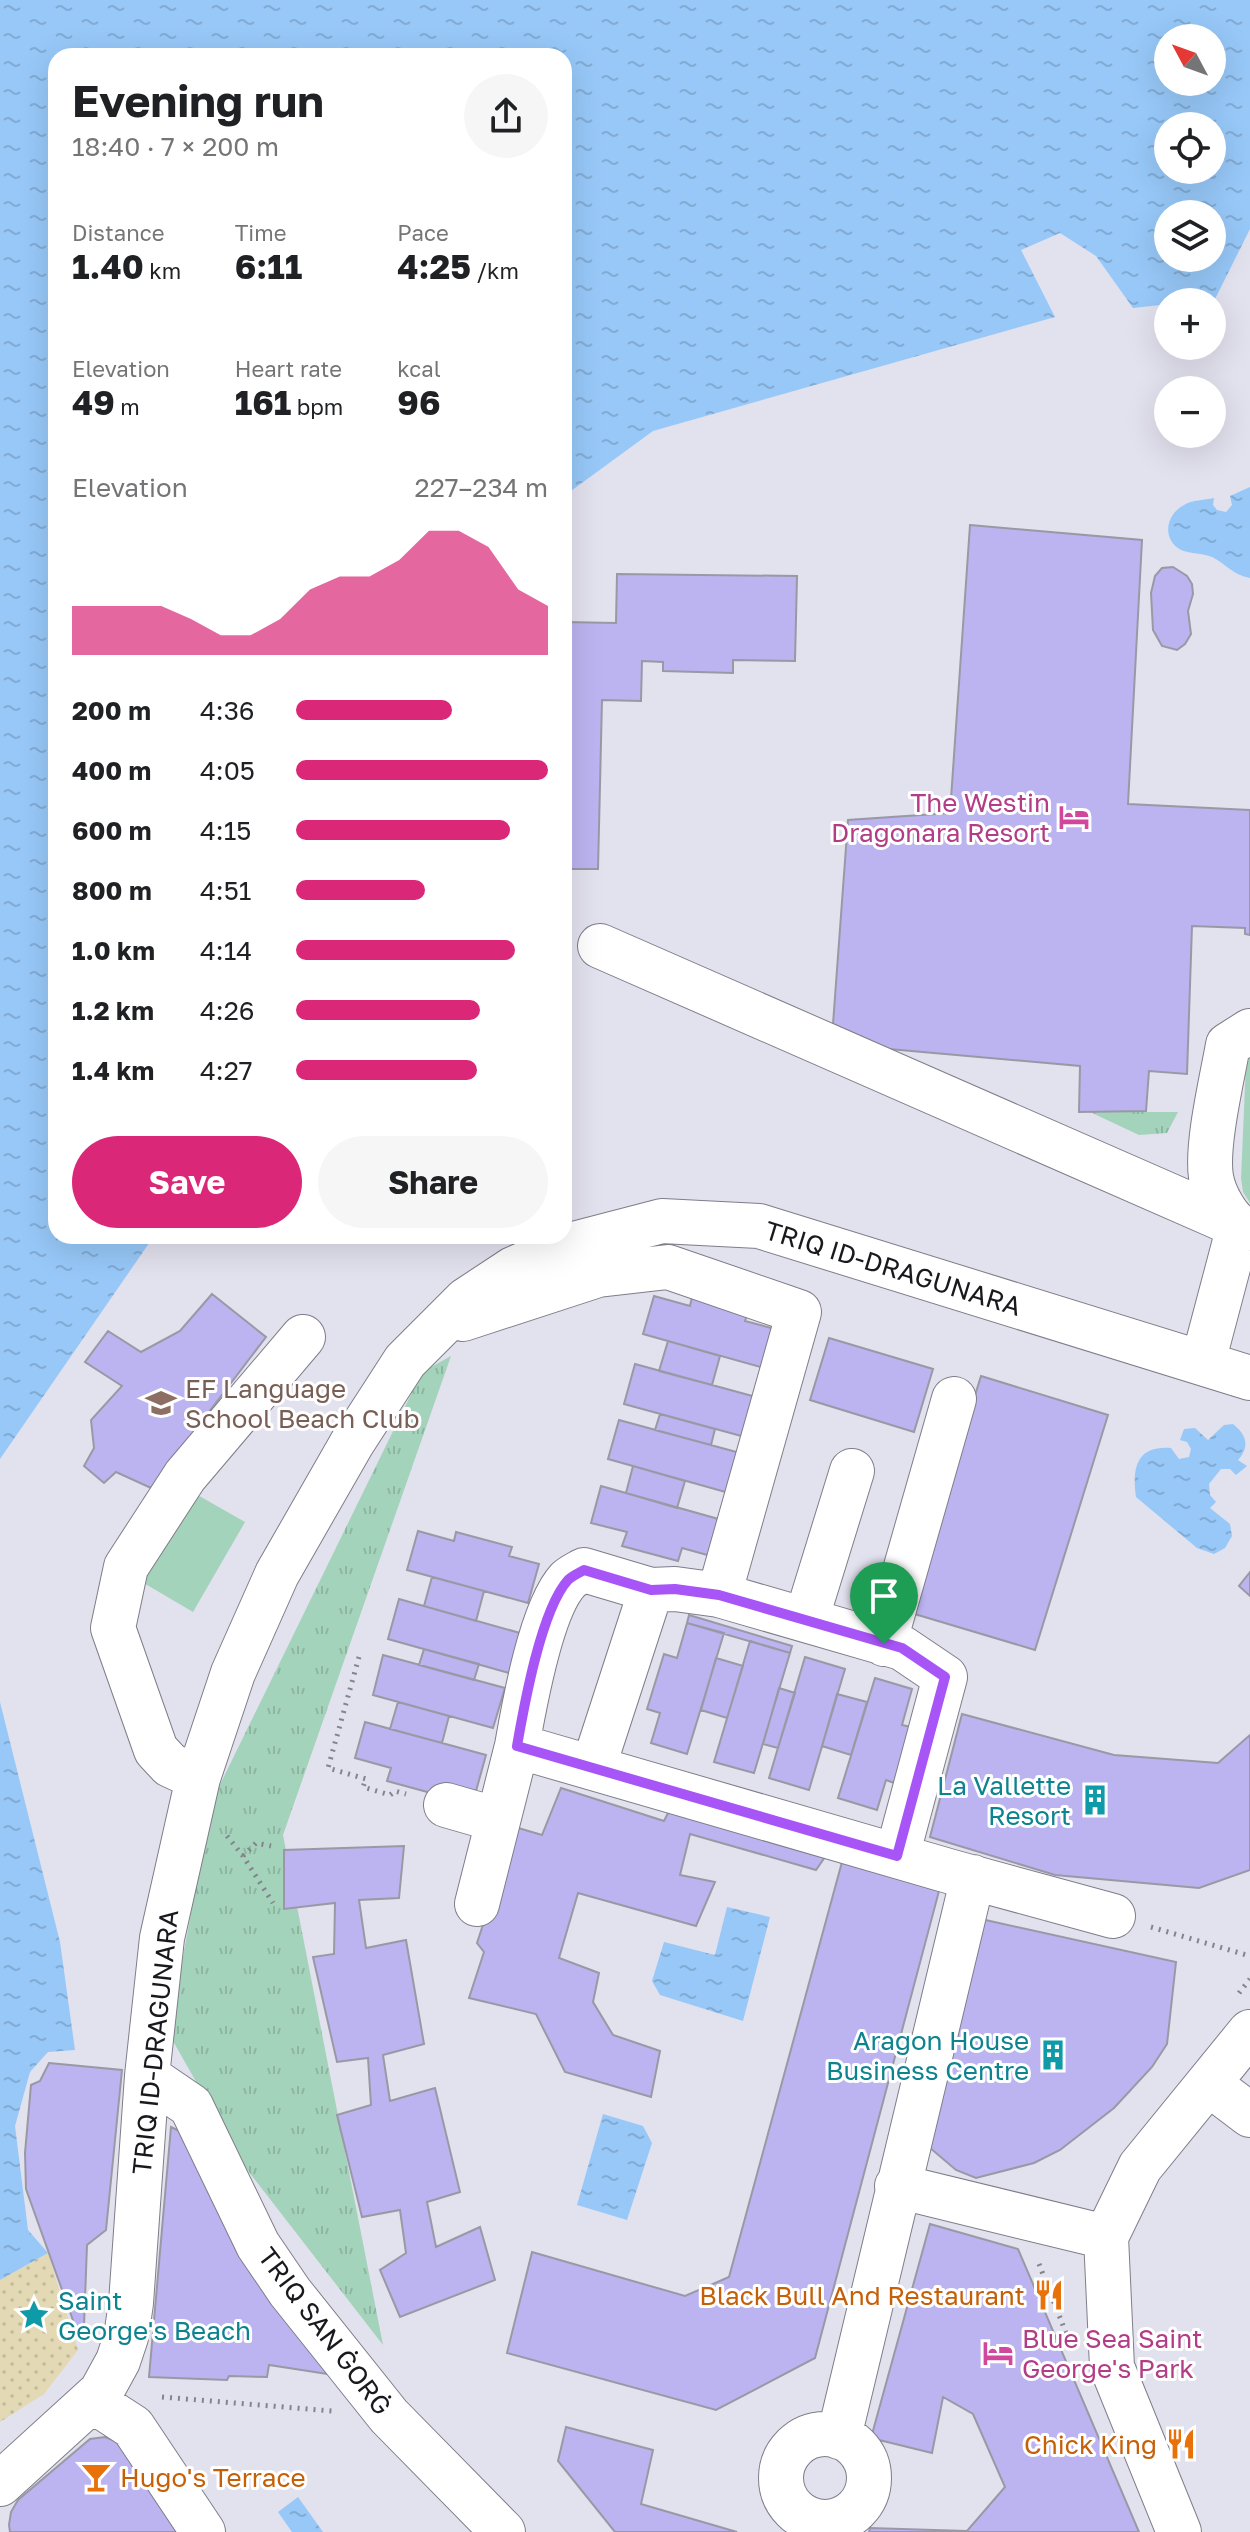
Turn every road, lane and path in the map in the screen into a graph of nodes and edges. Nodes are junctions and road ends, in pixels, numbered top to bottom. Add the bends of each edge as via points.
1 (600, 946) dead end
2 (1250, 1031) edge
3 (1211, 1178) junction
4 (1158, 1189) junction
5 (1244, 1229) edge
6 (436, 1328) junction
7 (303, 1337) dead end
8 (1203, 1362) junction
9 (1250, 1378) edge
10 (954, 1399) dead end
11 (852, 1471) dead end
12 (651, 1590) junction
13 (719, 1595) junction
14 (806, 1620) junction
15 (884, 1644) junction
16 (359, 1657) dead end
17 (517, 1746) junction
18 (593, 1768) junction
19 (198, 1778) junction
20 (390, 1795) dead end
21 (446, 1805) dead end
22 (498, 1820) junction
23 (186, 1831) junction
24 (271, 1846) dead end
25 (243, 1856) junction
26 (897, 1856) junction
27 (973, 1877) junction
28 (273, 1903) dead end
29 (477, 1904) dead end
30 (1113, 1916) joint
31 (1250, 1956) edge
32 (1250, 2032) edge
33 (147, 2076) junction
34 (1209, 2084) junction
35 (1250, 2115) edge
36 (897, 2186) junction
37 (1106, 2237) junction
38 (97, 2397) junction
39 (389, 2416) junction
40 (839, 2437) dead end
41 (0, 2484) edge
42 (203, 2532) edge
43 (503, 2532) edge
44 (1179, 2532) edge

1 - 4 street
2 - 3 street via 1228,1045
3 - 4 street
3 - 5 street via 1222,1206
4 - 5 street
5 - 8 street
6 - 8 street, TRIQ ID-DRAGUNARA via 513,1269 562,1247 662,1221 759,1226
6 - 13 street via 598,1275 668,1267 799,1312
6 - 19 street, TRIQ ID-DRAGUNARA via 405,1361 352,1443 277,1574 233,1673
7 - 19 street via 185,1476 126,1567 113,1628 156,1750 170,1765
8 - 9 street, TRIQ ID-DRAGUNARA
10 - 15 street
11 - 14 street
12 - 13 street
12 - 17 street via 584,1570 569,1579 555,1602 528,1682
12 - 18 street
13 - 14 street
14 - 15 street
15 - 26 street via 902,1648 945,1677
16 - 20 path via 328,1768 366,1779 363,1787
17 - 18 street
17 - 22 street
18 - 26 street
19 - 23 street, TRIQ ID-DRAGUNARA
21 - 22 street
22 - 29 street
23 - 25 path via 209,1843 223,1832
23 - 33 street, TRIQ ID-DRAGUNARA via 162,1938
24 - 25 path via 256,1843
25 - 28 path
26 - 27 street
27 - 30 street
27 - 36 street
30 - 31 path
32 - 34 street
33 - 38 street, TRIQ ID-DRAGUNARA via 126,2337
33 - 39 street, TRIQ SAN ĠORĠ via 191,2106 258,2245
34 - 35 street
34 - 37 street via 1140,2167
36 - 37 street
36 - 40 street
37 - 44 street via 1112,2367
38 - 39 path
38 - 41 street, TRIQ ID-DRAGUNARA
38 - 42 street via 133,2427
39 - 43 street, TRIQ SAN ĠORĠ

